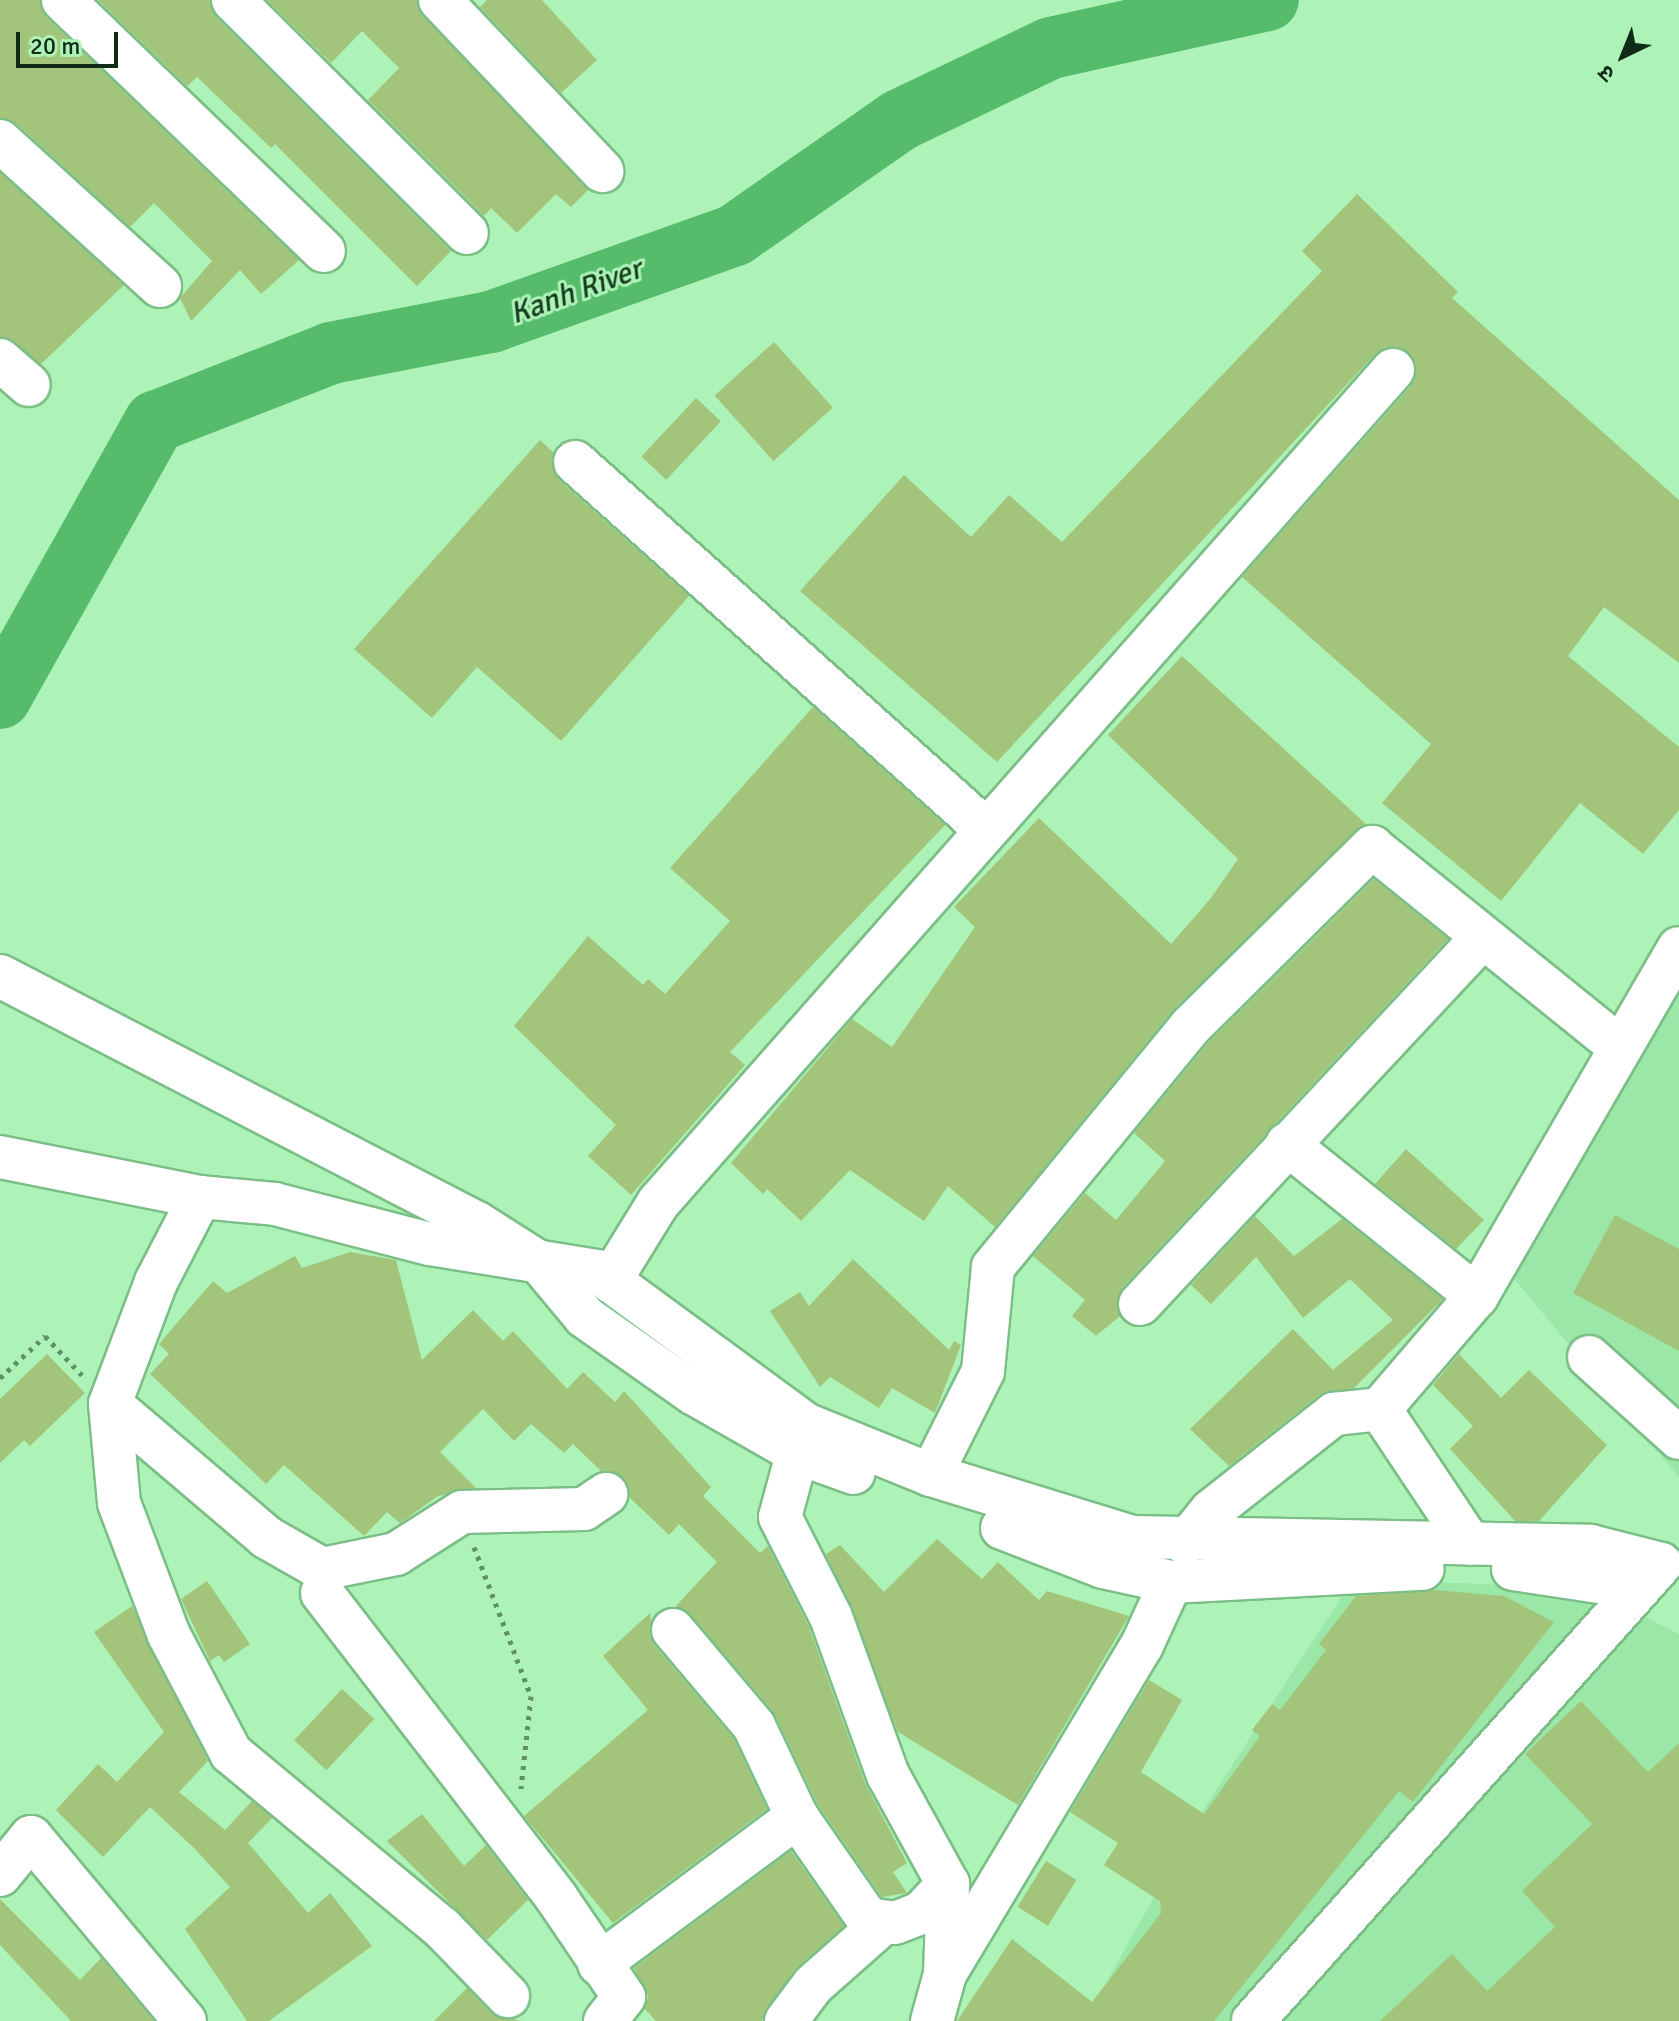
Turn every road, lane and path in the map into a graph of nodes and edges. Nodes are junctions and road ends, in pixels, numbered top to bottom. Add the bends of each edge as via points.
1 (63, 0) edge
2 (233, 0) edge
3 (440, 0) edge
4 (0, 141) edge
5 (602, 171) dead end
6 (467, 233) dead end
7 (324, 251) dead end
8 (160, 286) dead end
9 (1393, 370) dead end
10 (575, 462) dead end
11 (984, 828) junction
12 (1482, 938) junction
13 (1679, 948) edge
14 (0, 976) edge
15 (1620, 1047) junction
16 (1287, 1144) junction
17 (0, 1157) edge
18 (200, 1197) junction
19 (540, 1263) junction
20 (610, 1281) junction
21 (1477, 1296) junction
22 (1140, 1304) dead end
23 (1589, 1357) dead end
24 (0, 1378) edge
25 (110, 1404) junction
26 (1380, 1409) junction
27 (801, 1438) junction
28 (1679, 1438) edge
29 (931, 1475) junction
30 (606, 1494) dead end
31 (489, 1508) junction
32 (1185, 1543) junction
33 (1470, 1544) junction
34 (1650, 1576) junction
35 (1171, 1582) junction
36 (322, 1593) dead end
37 (673, 1630) dead end
38 (797, 1817) junction
39 (504, 1837) junction
40 (0, 1875) edge
41 (948, 1884) junction
42 (883, 1923) junction
43 (599, 1964) junction
44 (945, 1974) junction
45 (508, 1996) dead end
46 (185, 2021) edge
47 (605, 2021) edge
48 (786, 2021) edge
49 (932, 2021) edge
50 (1253, 2021) edge

1 - 7 street
2 - 6 street
3 - 5 street
4 - 8 street
9 - 11 street
10 - 11 street
11 - 20 street via 658,1203
12 - 15 street
12 - 16 street
12 - 29 street via 1372,847 1191,1026 993,1267 983,1371
13 - 15 street
14 - 19 street via 477,1223
15 - 21 street
16 - 21 street
16 - 22 street
17 - 18 street
18 - 19 street via 275,1204
18 - 25 street via 156,1282
19 - 20 street via 597,1271
19 - 27 street via 585,1317 693,1393
20 - 27 street
21 - 26 street
23 - 28 street
24 - 25 path via 45,1336
25 - 31 street via 266,1537 322,1569 396,1554 462,1512
25 - 45 street via 119,1503 169,1635 231,1753 442,1928
26 - 32 street via 1334,1414 1211,1511
26 - 33 street
27 - 29 street
27 - 35 street via 1103,1567
27 - 41 street via 780,1517 831,1617 894,1789
29 - 32 street via 1055,1518
30 - 31 street via 584,1509
31 - 39 path via 474,1514 472,1536 531,1696 523,1783
32 - 33 street
33 - 34 street via 1591,1546
34 - 35 street via 1471,1566
34 - 50 street
35 - 44 street via 1142,1645
36 - 39 street
37 - 38 street via 754,1726
38 - 42 street via 868,1919
38 - 43 street
39 - 43 street
40 - 46 street via 31,1837
41 - 42 street via 921,1913
41 - 44 street
42 - 48 street via 813,1985
43 - 47 street via 624,1997
44 - 49 street

